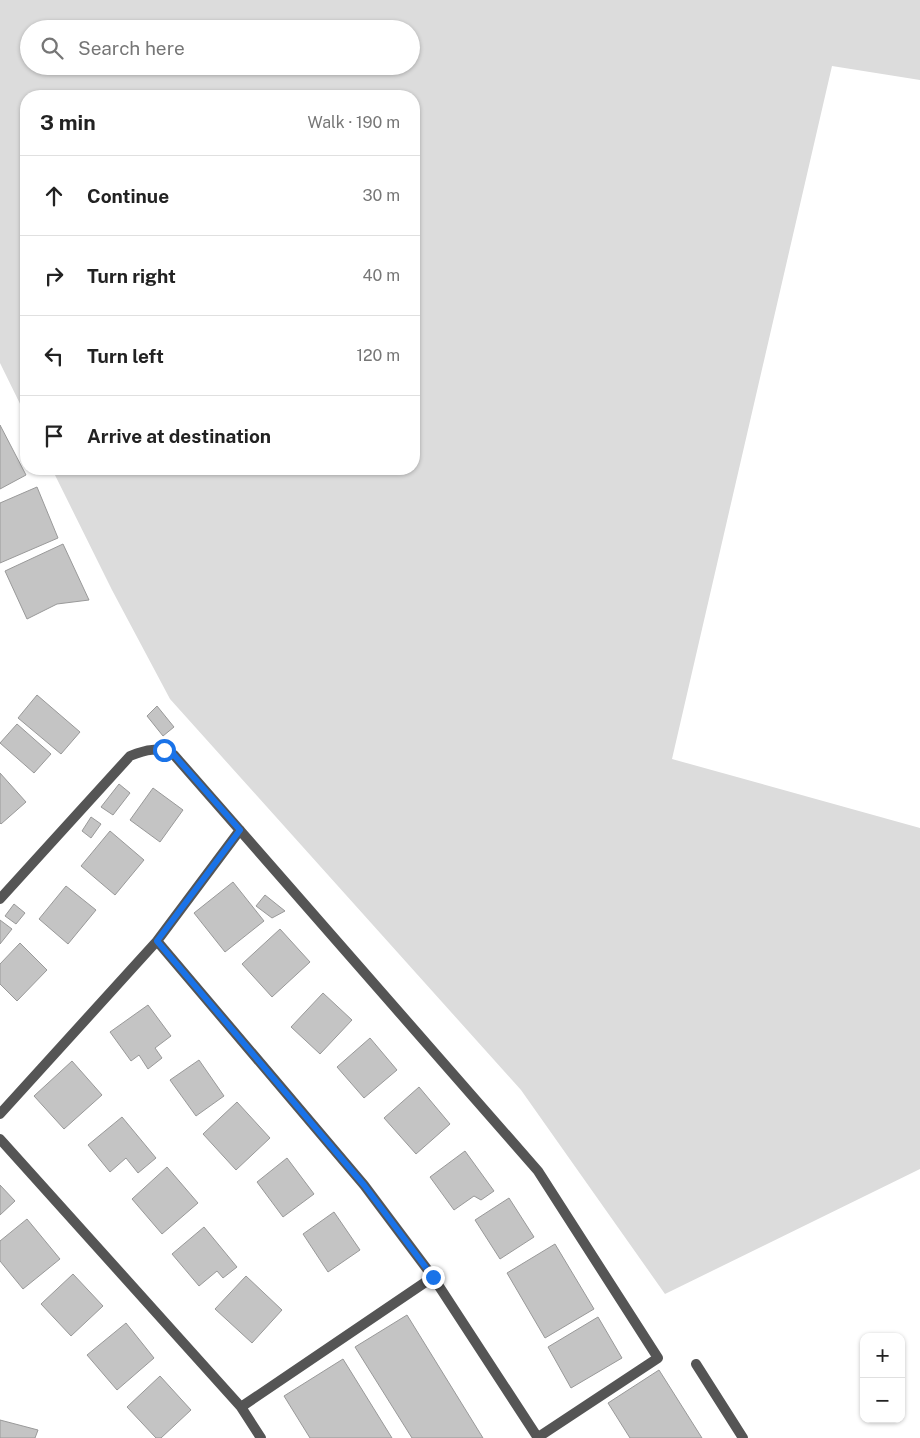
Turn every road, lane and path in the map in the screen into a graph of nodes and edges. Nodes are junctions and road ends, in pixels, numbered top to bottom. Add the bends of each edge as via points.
1 (240, 830) junction
2 (0, 899) edge
3 (157, 941) junction
4 (0, 1114) edge
5 (0, 1139) edge
6 (433, 1277) junction
7 (696, 1364) dead end
8 (241, 1407) junction
9 (261, 1438) edge
10 (538, 1438) edge
11 (743, 1438) edge

1 - 2 street via 174,755 164,750 146,750 130,756
1 - 3 street
1 - 10 street via 538,1171 658,1358
3 - 4 street
3 - 6 street via 364,1185
5 - 8 street
6 - 8 street
6 - 10 street
7 - 11 street
8 - 9 street

